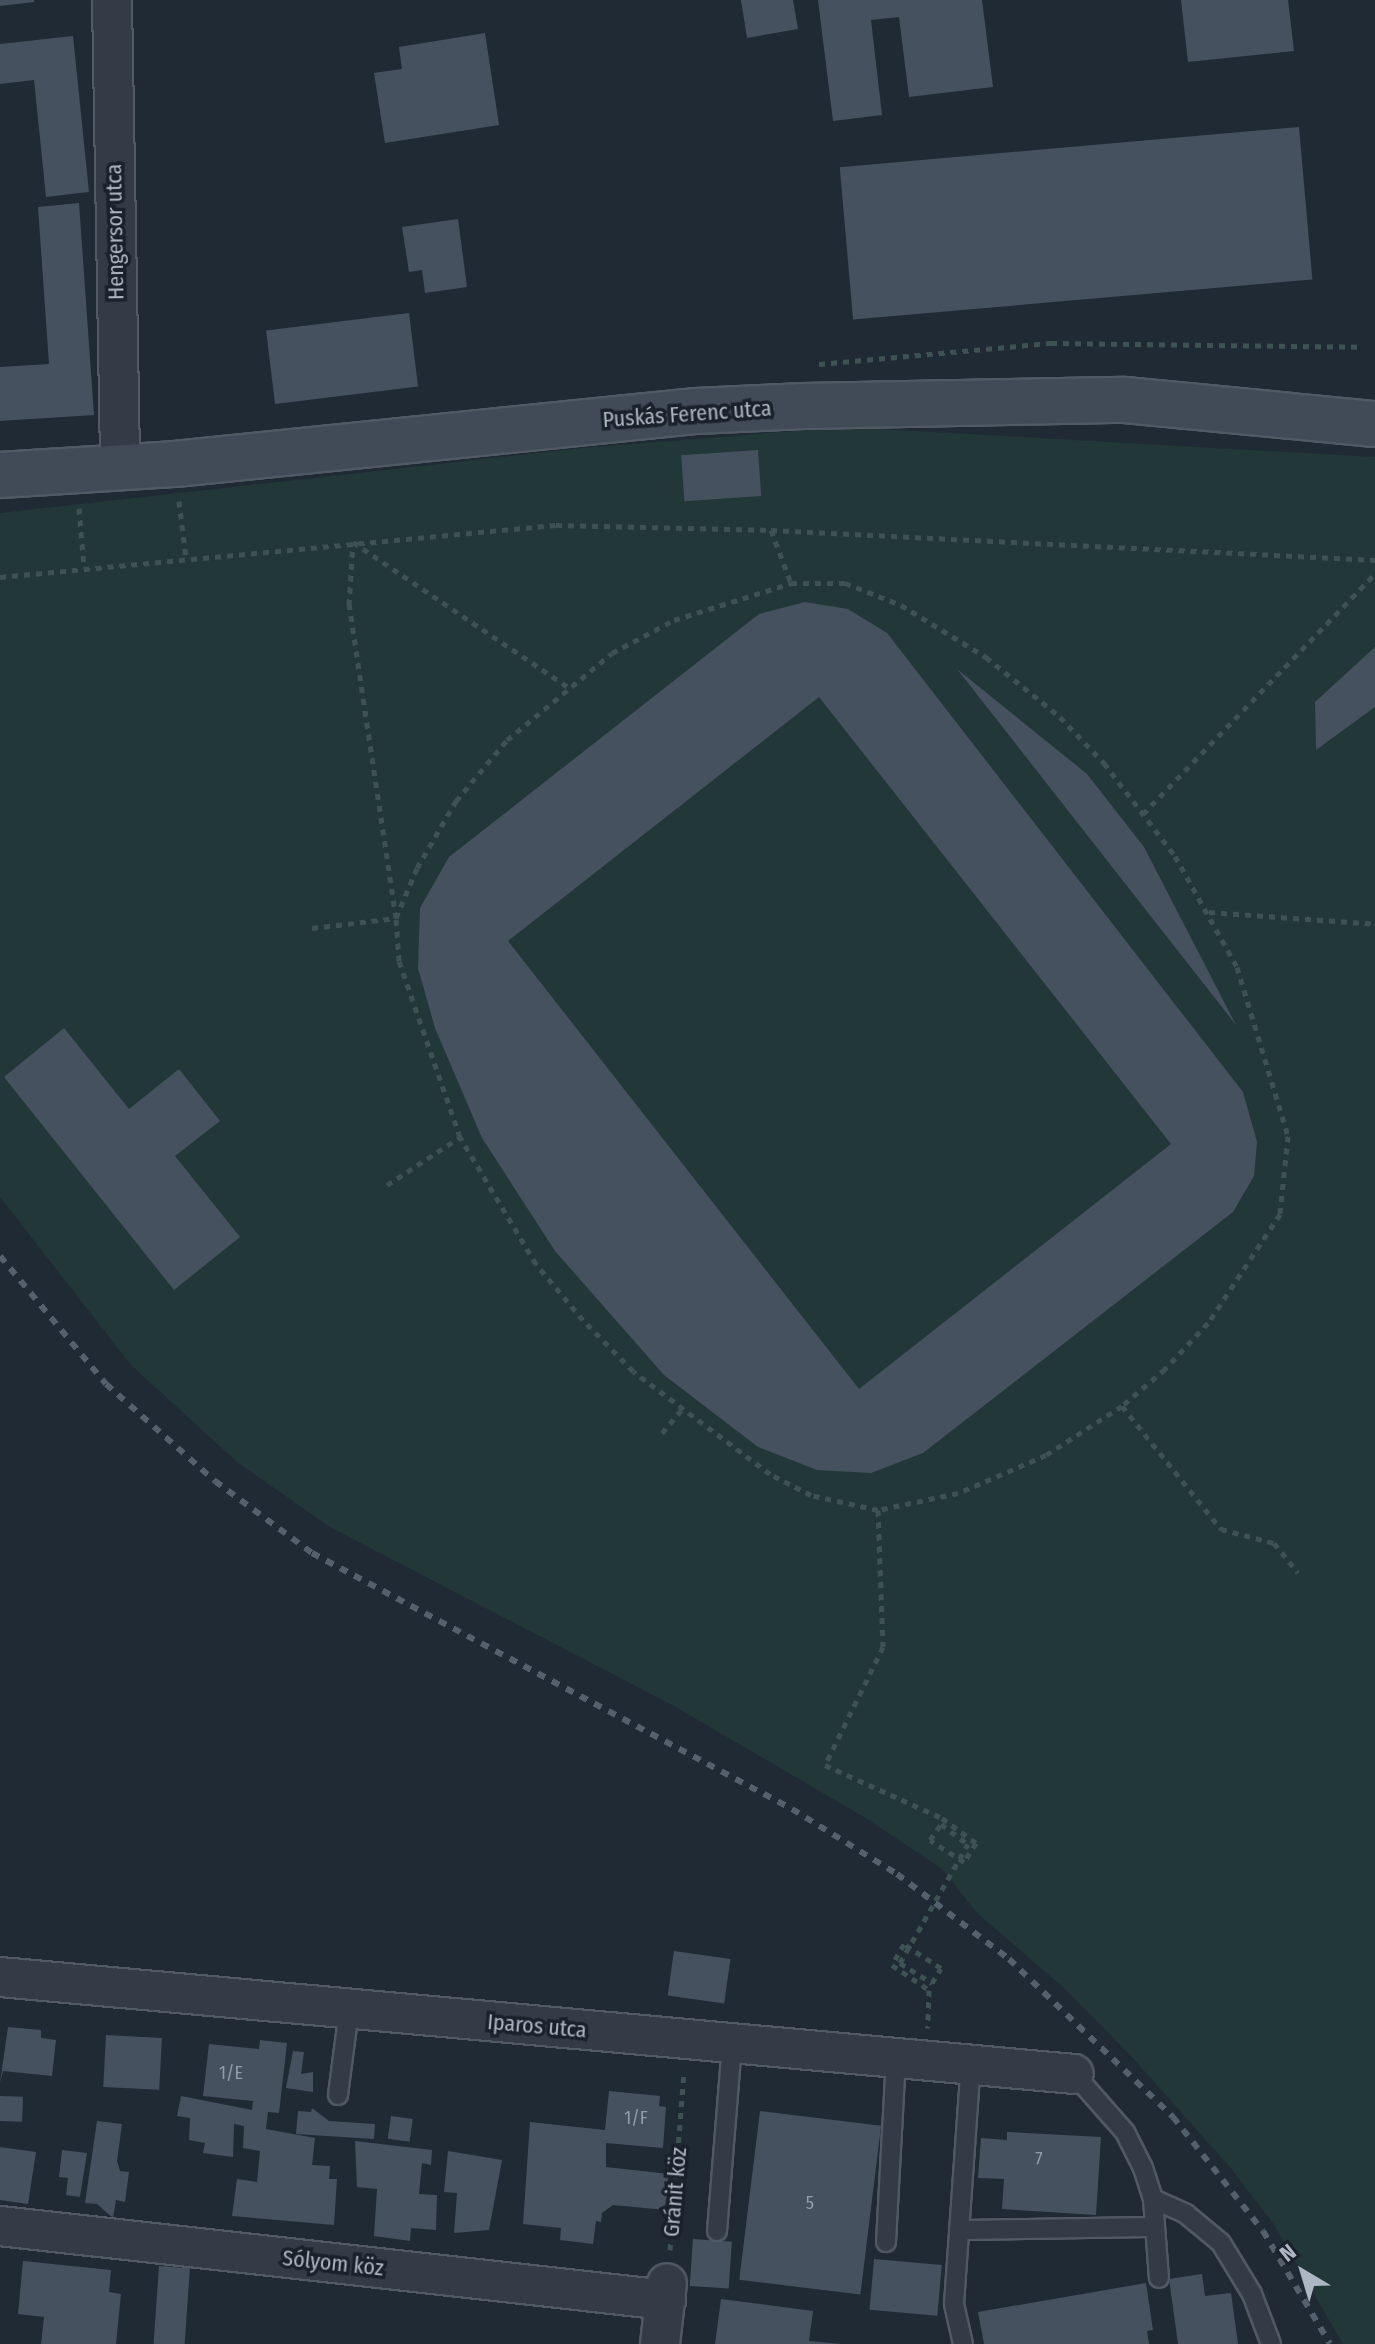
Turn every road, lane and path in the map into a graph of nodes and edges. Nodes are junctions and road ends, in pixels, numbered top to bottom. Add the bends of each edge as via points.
1 (112, 0) edge
2 (1362, 347) dead end
3 (814, 364) dead end
4 (1375, 424) edge
5 (175, 464) junction
6 (120, 465) junction
7 (75, 468) junction
8 (0, 475) edge
9 (771, 530) junction
10 (353, 542) junction
11 (186, 558) junction
12 (1375, 560) edge
13 (84, 568) junction
14 (1375, 574) edge
15 (0, 577) edge
16 (791, 583) junction
17 (568, 687) junction
18 (1143, 814) junction
19 (1209, 912) junction
20 (396, 918) junction
21 (1375, 924) edge
22 (312, 928) dead end
23 (460, 1137) junction
24 (387, 1185) dead end
25 (1122, 1406) junction
26 (681, 1410) junction
27 (662, 1433) dead end
28 (878, 1510) junction
29 (1298, 1573) dead end
30 (0, 1977) edge
31 (929, 1990) dead end
32 (349, 2010) junction
33 (687, 2039) junction
34 (732, 2043) junction
35 (896, 2057) junction
36 (971, 2063) junction
37 (1074, 2074) joint
38 (338, 2095) dead end
39 (1153, 2199) junction
40 (0, 2226) edge
41 (1155, 2227) junction
42 (959, 2230) junction
43 (717, 2231) dead end
44 (886, 2242) dead end
45 (1159, 2278) dead end
46 (666, 2291) junction
47 (660, 2344) edge
48 (963, 2344) edge
49 (1271, 2344) edge

1 - 6 street, Hengersor utca
2 - 3 path via 1051,343
4 - 5 street, Puskás Ferenc utca via 1125,400 804,406 696,411
5 - 6 street, Puskás Ferenc utca
5 - 11 path
6 - 7 street, Puskás Ferenc utca
7 - 8 street, Puskás Ferenc utca
7 - 13 path
9 - 10 path via 556,525
9 - 12 path
9 - 16 path
10 - 11 path
10 - 17 path
10 - 20 path via 349,605
11 - 13 path
13 - 15 path
14 - 18 path
16 - 17 path via 674,620 612,653
16 - 18 path via 845,583 901,605 986,657 1060,717
17 - 20 path via 507,740 456,801 417,868
18 - 19 path
19 - 21 path
19 - 25 path via 1237,967 1274,1075 1288,1136 1287,1180 1280,1214 1216,1312 1165,1369
20 - 22 path
20 - 23 path via 399,961
23 - 24 path
23 - 26 path via 536,1264 633,1371
25 - 28 path via 1046,1455 972,1487
25 - 29 path via 1221,1529 1274,1543
26 - 27 path
26 - 28 path via 770,1474 811,1495
28 - 31 path, bridge via 883,1647 825,1765 942,1818 976,1843 964,1862 930,1840 941,1824 968,1844 900,1963 932,1983 941,1968 904,1944 892,1965
30 - 32 street, Iparos utca
32 - 33 street, Iparos utca
32 - 38 lane
33 - 34 street, Iparos utca
33 - 46 path, Gránit köz
34 - 35 street, Iparos utca
34 - 43 lane
35 - 36 street, Iparos utca
35 - 44 lane
36 - 37 street, Iparos utca
36 - 42 lane
37 - 39 lane via 1125,2132
39 - 41 lane
39 - 49 lane via 1186,2214 1221,2243 1252,2294
40 - 46 street, Sólyom köz
41 - 42 lane
41 - 45 lane
42 - 48 lane via 954,2304
46 - 47 street

